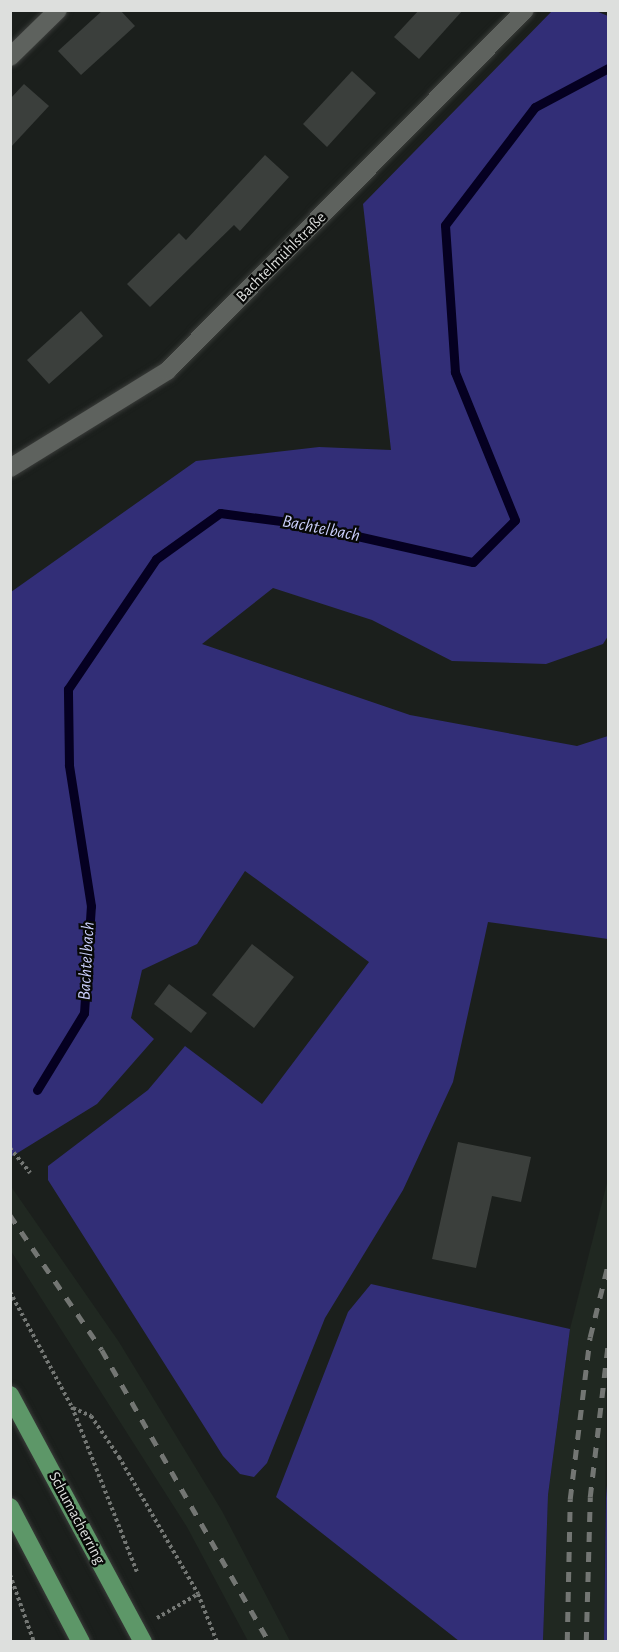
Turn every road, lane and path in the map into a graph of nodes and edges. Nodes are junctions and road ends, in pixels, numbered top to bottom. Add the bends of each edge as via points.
1 (58, 10) edge
2 (525, 10) edge
3 (10, 57) edge
4 (10, 468) edge
5 (10, 1148) edge
6 (30, 1173) dead end
7 (10, 1292) edge
8 (10, 1395) edge
9 (72, 1407) junction
10 (10, 1507) edge
11 (10, 1575) edge
12 (138, 1576) dead end
13 (198, 1594) junction
14 (152, 1608) dead end
15 (157, 1618) junction
16 (160, 1626) dead end
17 (142, 1640) edge
18 (34, 1641) edge
19 (81, 1641) edge
20 (217, 1641) edge

1 - 3 street
2 - 4 street, Bachtelmühlstraße via 167,371
5 - 6 path
7 - 9 path
8 - 17 main road, Schumacherring
9 - 12 path
9 - 13 path via 91,1416 119,1457
10 - 19 main road
11 - 18 path
13 - 15 path
13 - 20 path
14 - 15 path
15 - 16 path

